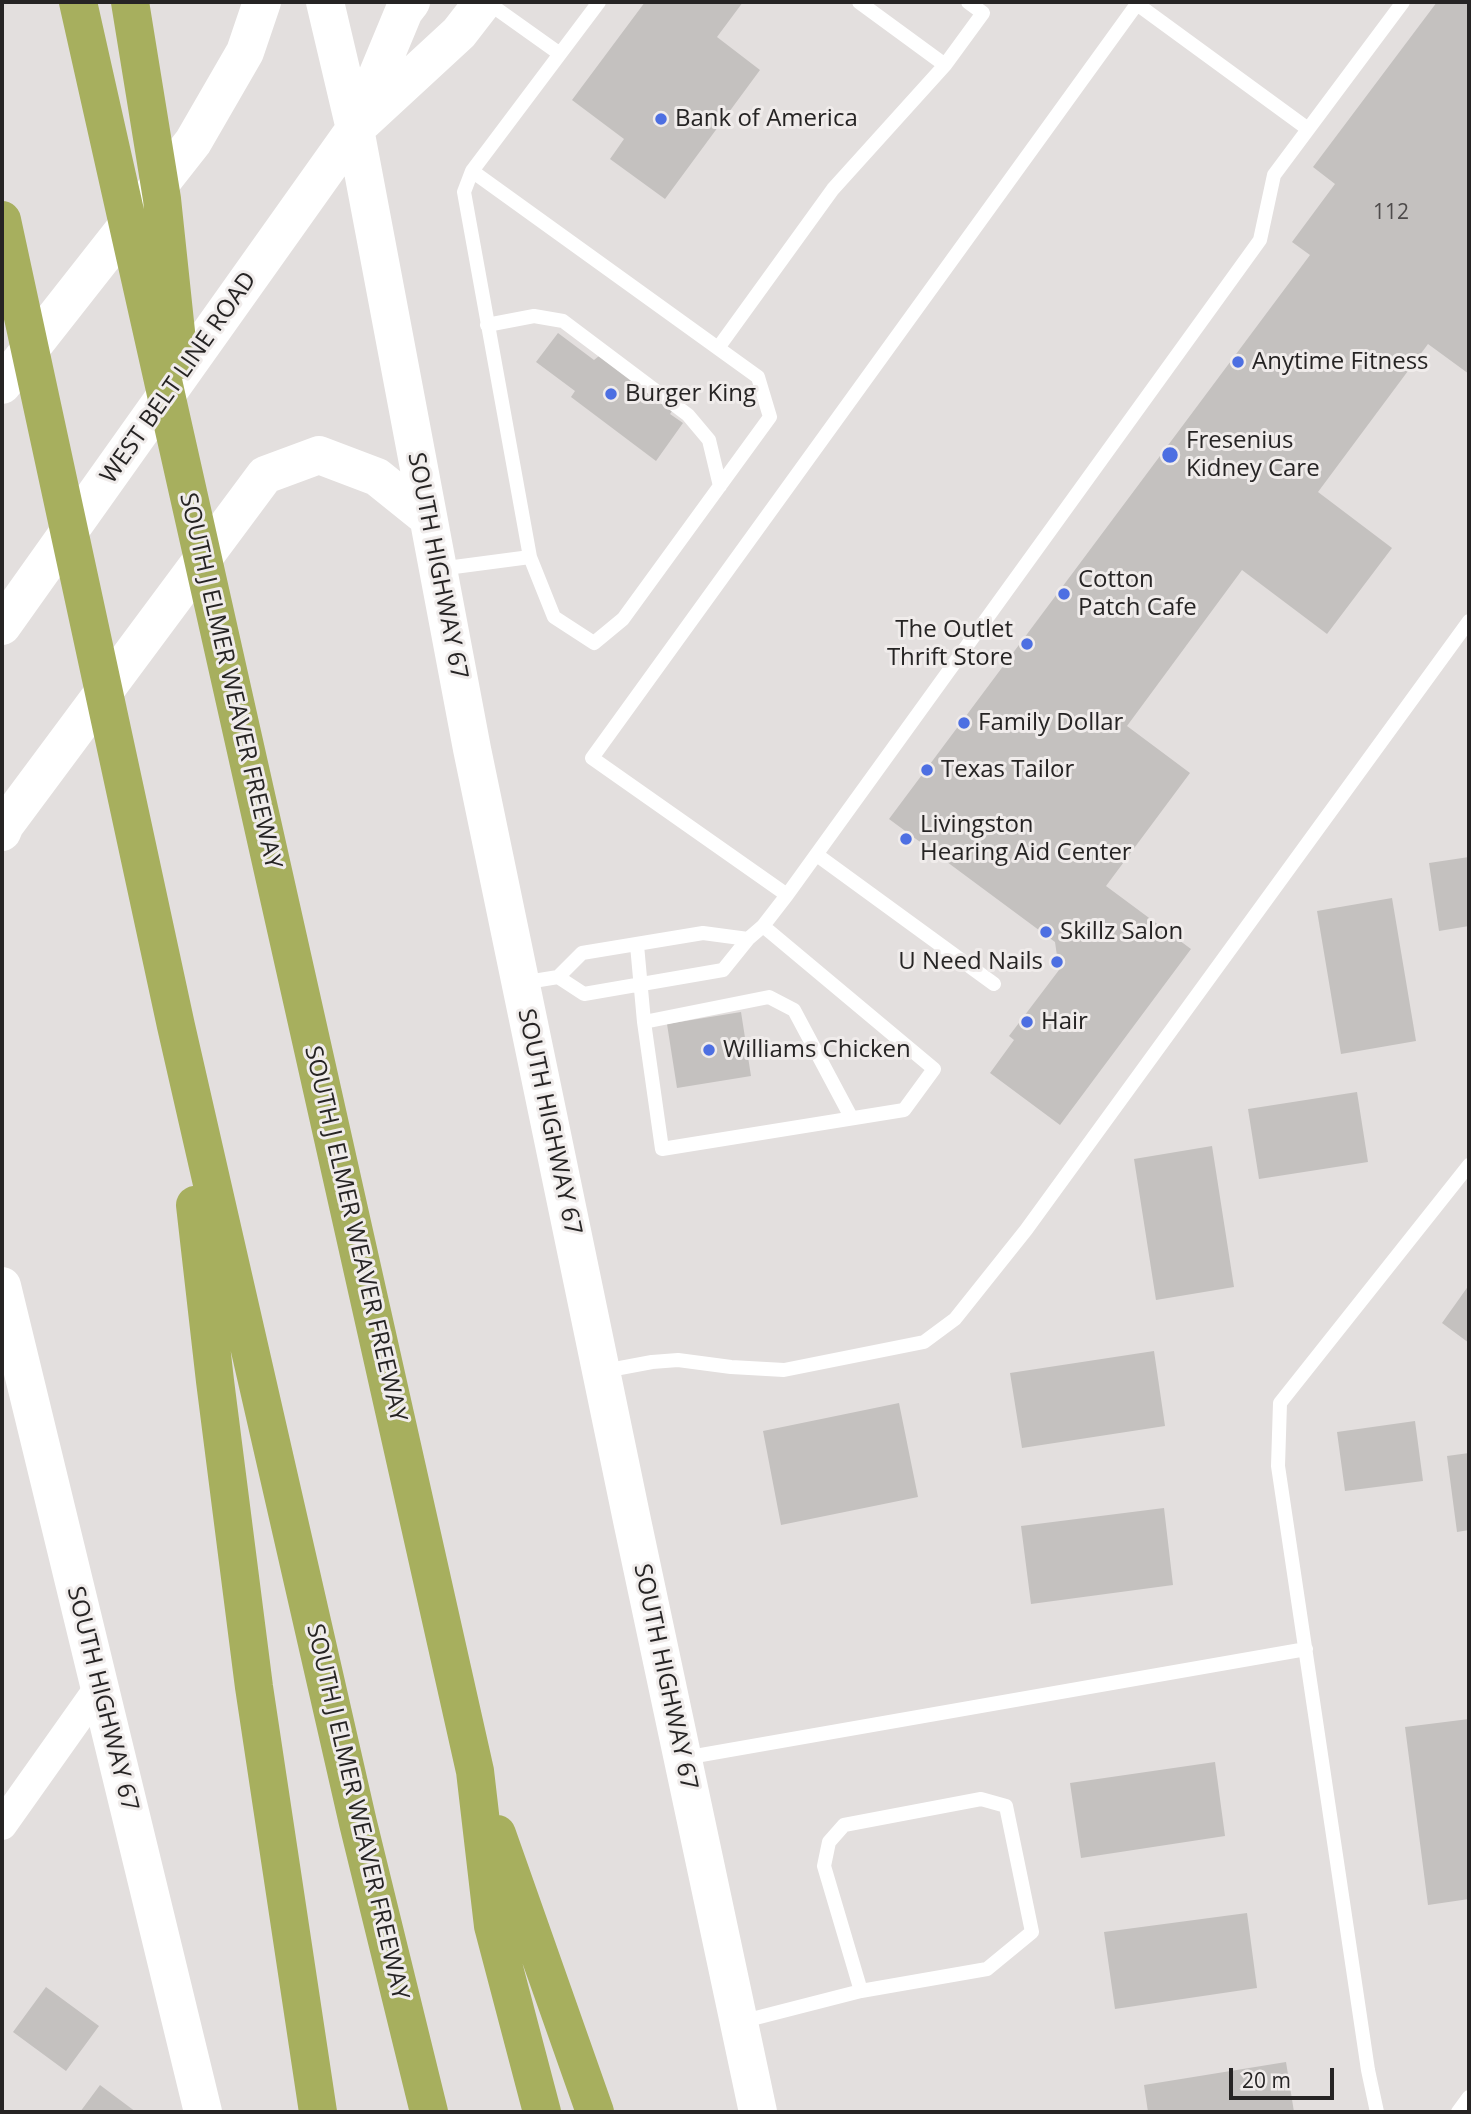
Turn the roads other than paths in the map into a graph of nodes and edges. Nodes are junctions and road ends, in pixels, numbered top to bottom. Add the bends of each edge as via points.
1 (78, 2) edge
2 (130, 2) edge
3 (261, 2) edge
4 (325, 2) edge
5 (411, 2) edge
6 (485, 2) edge
7 (599, 2) edge
8 (859, 2) edge
9 (968, 2) edge
10 (1403, 2) edge
11 (1136, 3) edge
12 (560, 54) junction
13 (945, 65) junction
14 (355, 129) junction
15 (1308, 129) junction
16 (472, 171) junction
17 (2, 220) edge
18 (487, 325) junction
19 (718, 348) junction
20 (2, 385) edge
21 (720, 486) junction
22 (428, 518) junction
23 (201, 553) junction
24 (530, 556) junction
25 (438, 569) junction
26 (1469, 621) edge
27 (2, 626) edge
28 (3, 829) edge
29 (817, 855) junction
30 (787, 895) junction
31 (763, 926) junction
32 (748, 939) junction
33 (638, 945) junction
34 (558, 977) junction
35 (520, 983) junction
36 (641, 983) junction
37 (995, 984) dead end
38 (644, 1022) junction
39 (176, 1026) junction
40 (851, 1117) junction
41 (1469, 1165) edge
42 (2, 1286) edge
43 (601, 1372) junction
44 (1306, 1649) junction
45 (99, 1688) junction
46 (683, 1758) junction
47 (475, 1771) junction
48 (2, 1825) edge
49 (861, 1991) junction
50 (739, 2022) junction
51 (1469, 2097) edge
52 (203, 2112) edge
53 (318, 2112) edge
54 (429, 2112) edge
55 (542, 2112) edge
56 (595, 2112) edge
57 (758, 2112) edge
58 (1377, 2112) edge
59 (1458, 2112) edge

1 - 23 highway, SOUTH J ELMER WEAVER FREEWAY
2 - 23 highway via 162,199
3 - 20 main road via 245,52 193,142
4 - 14 main road, SOUTH HIGHWAY 67
5 - 14 main road, WEST BELT LINE ROAD
6 - 12 lane
6 - 14 main road, WEST BELT LINE ROAD via 459,33
7 - 12 lane
8 - 13 lane
9 - 13 lane via 983,13
10 - 15 lane
11 - 15 lane
11 - 30 lane via 592,758
12 - 16 lane
13 - 19 lane via 833,189
14 - 22 main road, SOUTH HIGHWAY 67
14 - 27 main road, WEST BELT LINE ROAD
15 - 29 lane via 1274,175 1260,240
16 - 18 lane via 464,192
16 - 19 lane
17 - 39 highway, SOUTH J ELMER WEAVER FREEWAY
18 - 21 lane via 534,316 563,321 688,415 709,440
18 - 24 lane
19 - 21 lane via 758,377 770,417
21 - 24 lane via 623,619 594,643 555,617
22 - 23 main road via 377,477 319,455 265,475
22 - 25 main road, SOUTH HIGHWAY 67
23 - 28 main road
23 - 47 highway, SOUTH J ELMER WEAVER FREEWAY
24 - 25 lane
25 - 35 main road, SOUTH HIGHWAY 67
26 - 43 lane via 1027,1230 955,1319 924,1342 784,1370 678,1360
29 - 30 lane
29 - 37 lane
30 - 31 lane
31 - 32 lane
31 - 40 lane via 934,1069 904,1110
32 - 33 lane via 703,933
32 - 36 lane via 723,970
33 - 34 lane via 582,953
33 - 36 lane
34 - 35 lane
34 - 36 lane via 584,994
35 - 43 main road, SOUTH HIGHWAY 67
36 - 38 lane
38 - 40 lane via 769,997 794,1010
38 - 40 lane via 662,1149
39 - 53 highway via 252,1674
39 - 54 highway, SOUTH J ELMER WEAVER FREEWAY
41 - 44 lane via 1280,1403 1278,1466
42 - 45 main road, SOUTH HIGHWAY 67
43 - 46 main road, SOUTH HIGHWAY 67
44 - 46 lane
44 - 58 lane
45 - 48 street
45 - 52 main road, SOUTH HIGHWAY 67
46 - 50 main road, SOUTH HIGHWAY 67
47 - 55 highway, SOUTH J ELMER WEAVER FREEWAY via 493,1926
47 - 56 highway
49 - 49 lane via 824,1866 830,1842 844,1825 981,1799 1006,1805 1032,1932 987,1969
49 - 50 lane
50 - 57 main road, SOUTH HIGHWAY 67
51 - 59 lane

